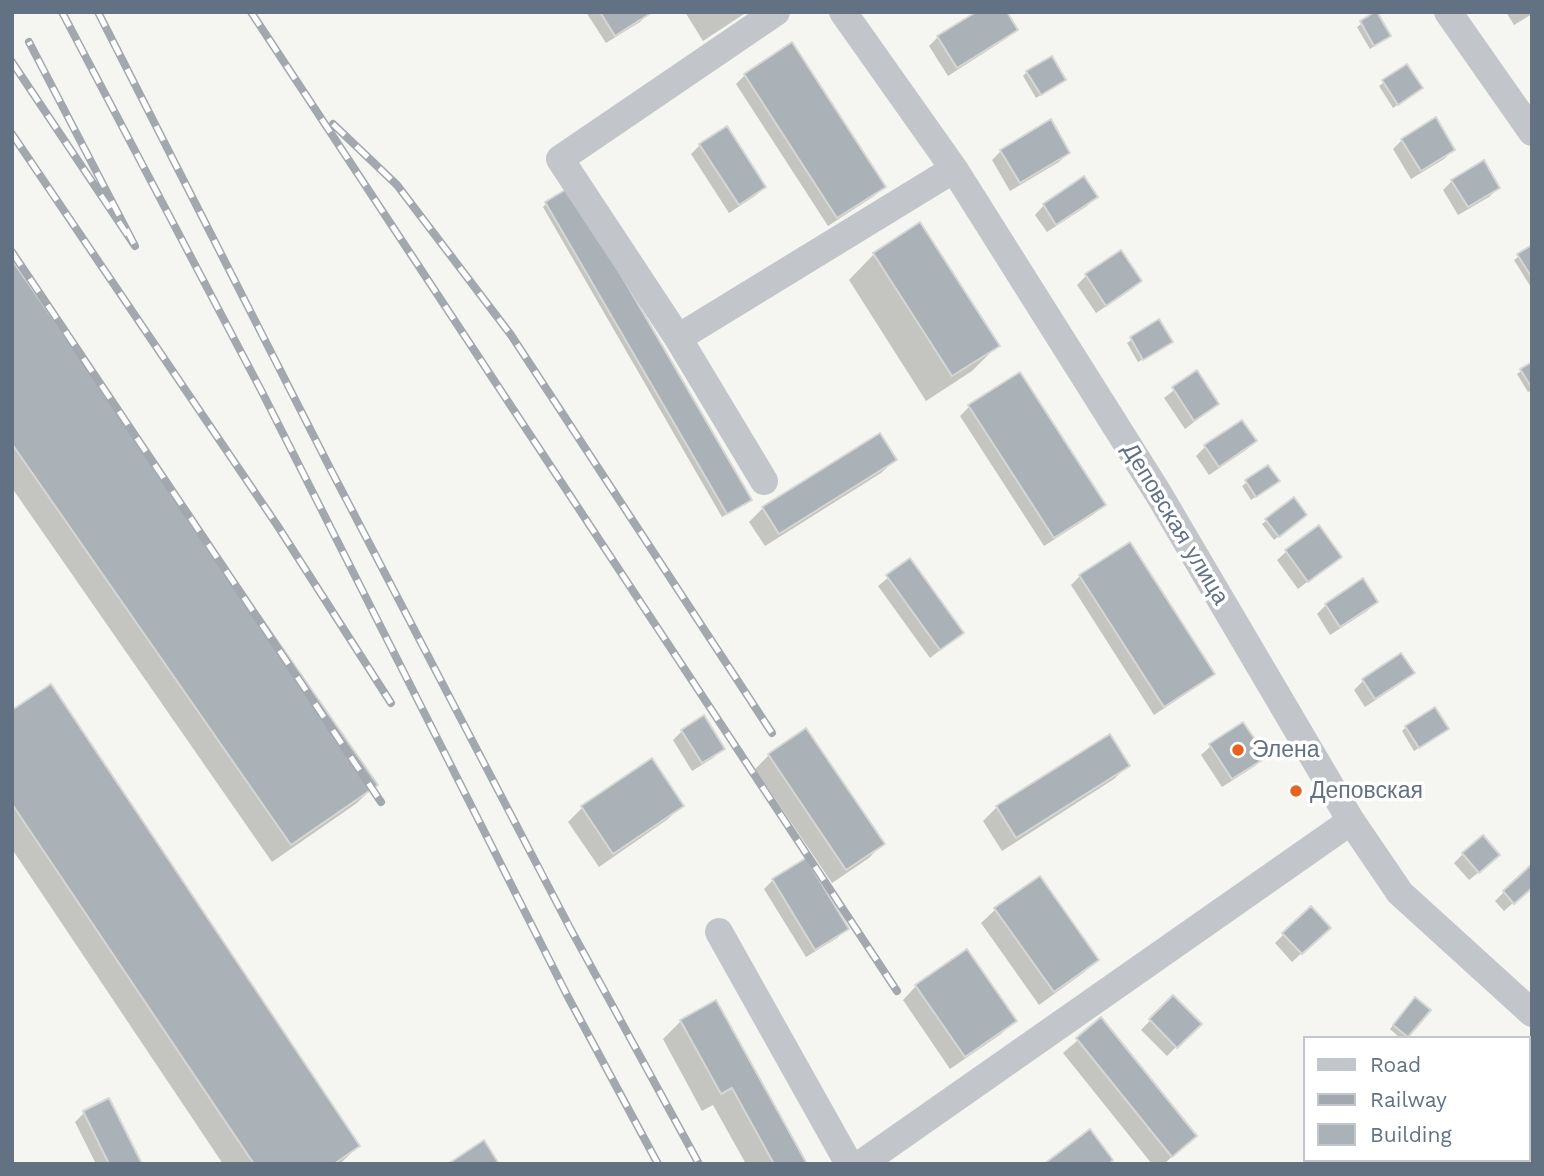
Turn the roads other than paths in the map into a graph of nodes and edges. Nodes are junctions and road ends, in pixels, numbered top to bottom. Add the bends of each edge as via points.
1 (776, 12) edge
2 (843, 12) edge
3 (1448, 12) edge
4 (1532, 132) edge
5 (954, 169) junction
6 (678, 338) junction
7 (764, 481) dead end
8 (1351, 821) junction
9 (719, 932) dead end
10 (1532, 1013) edge
11 (849, 1164) edge
12 (861, 1164) edge

1 - 6 street via 560,159
2 - 5 street, Деповская улица
3 - 4 street
5 - 6 street
5 - 8 street, Деповская улица via 1158,494
6 - 7 street
8 - 10 street, Деповская улица via 1400,893
8 - 12 street
9 - 11 street

